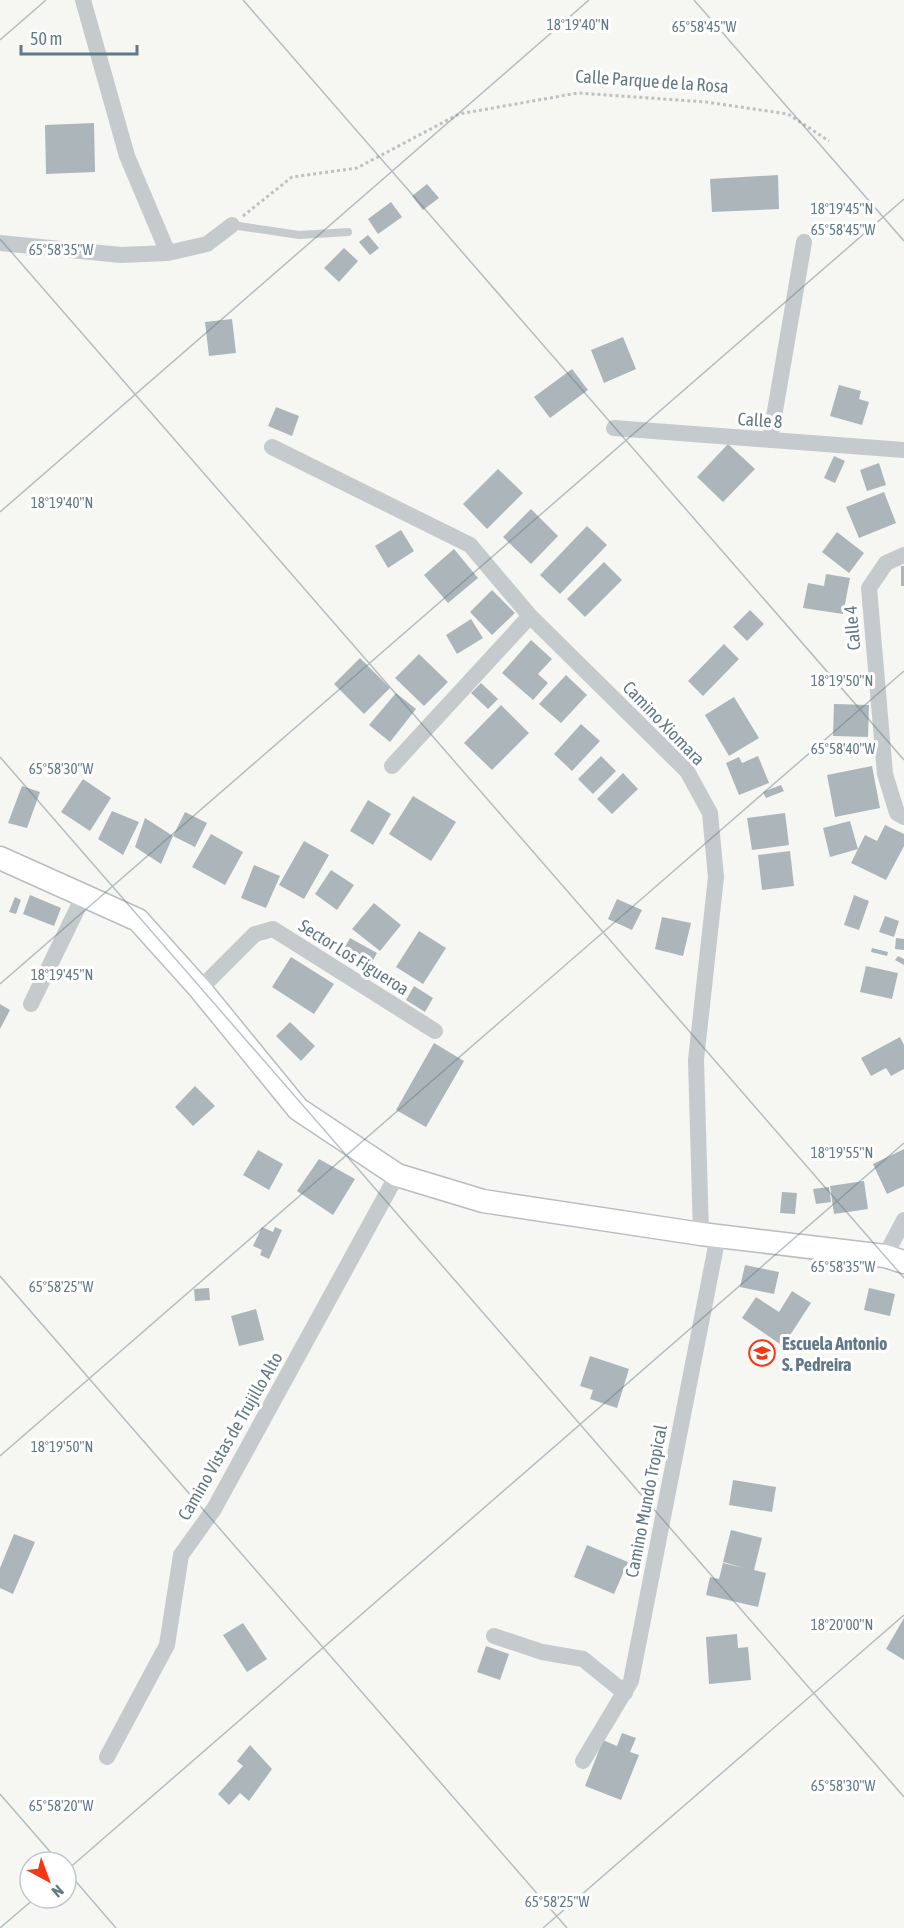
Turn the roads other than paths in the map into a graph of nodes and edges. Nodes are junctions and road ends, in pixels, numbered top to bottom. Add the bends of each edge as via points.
1 (83, 0) edge
2 (232, 225) joint
3 (348, 232) dead end
4 (804, 242) dead end
5 (0, 243) edge
6 (168, 253) junction
7 (614, 428) dead end
8 (770, 440) junction
9 (272, 447) dead end
10 (904, 450) edge
11 (904, 555) edge
12 (530, 616) junction
13 (392, 766) dead end
14 (904, 817) edge
15 (0, 858) edge
16 (84, 895) junction
17 (200, 989) junction
18 (31, 1004) dead end
19 (435, 1031) dead end
20 (397, 1175) junction
21 (904, 1220) edge
22 (710, 1235) junction
23 (895, 1259) edge
24 (494, 1636) dead end
25 (625, 1692) junction
26 (107, 1757) dead end
27 (583, 1761) dead end

1 - 6 street via 127,156
2 - 3 lane via 299,235
2 - 6 street via 207,244
4 - 8 street
5 - 6 street via 121,255
7 - 8 street, Calle 8
8 - 10 street, Calle 8
9 - 12 street, Camino Xiomara via 470,545
11 - 14 street, Calle 4 via 886,563 868,588 885,774 897,813
12 - 13 street
12 - 22 street, Camino Xiomara via 687,771 710,813 716,877 696,1060
15 - 16 street
16 - 17 street via 138,920
16 - 18 street
17 - 19 street, Sector Los Figueroa via 255,934 273,929
17 - 20 street via 298,1109
20 - 22 street via 483,1201
20 - 26 street, Camino Vistas de Trujillo Alto via 214,1509 182,1555 167,1646
21 - 23 street
22 - 23 street
22 - 25 street, Camino Mundo Tropical via 704,1298 632,1681
24 - 25 street via 542,1652 583,1659
25 - 27 street, Camino Mundo Tropical

